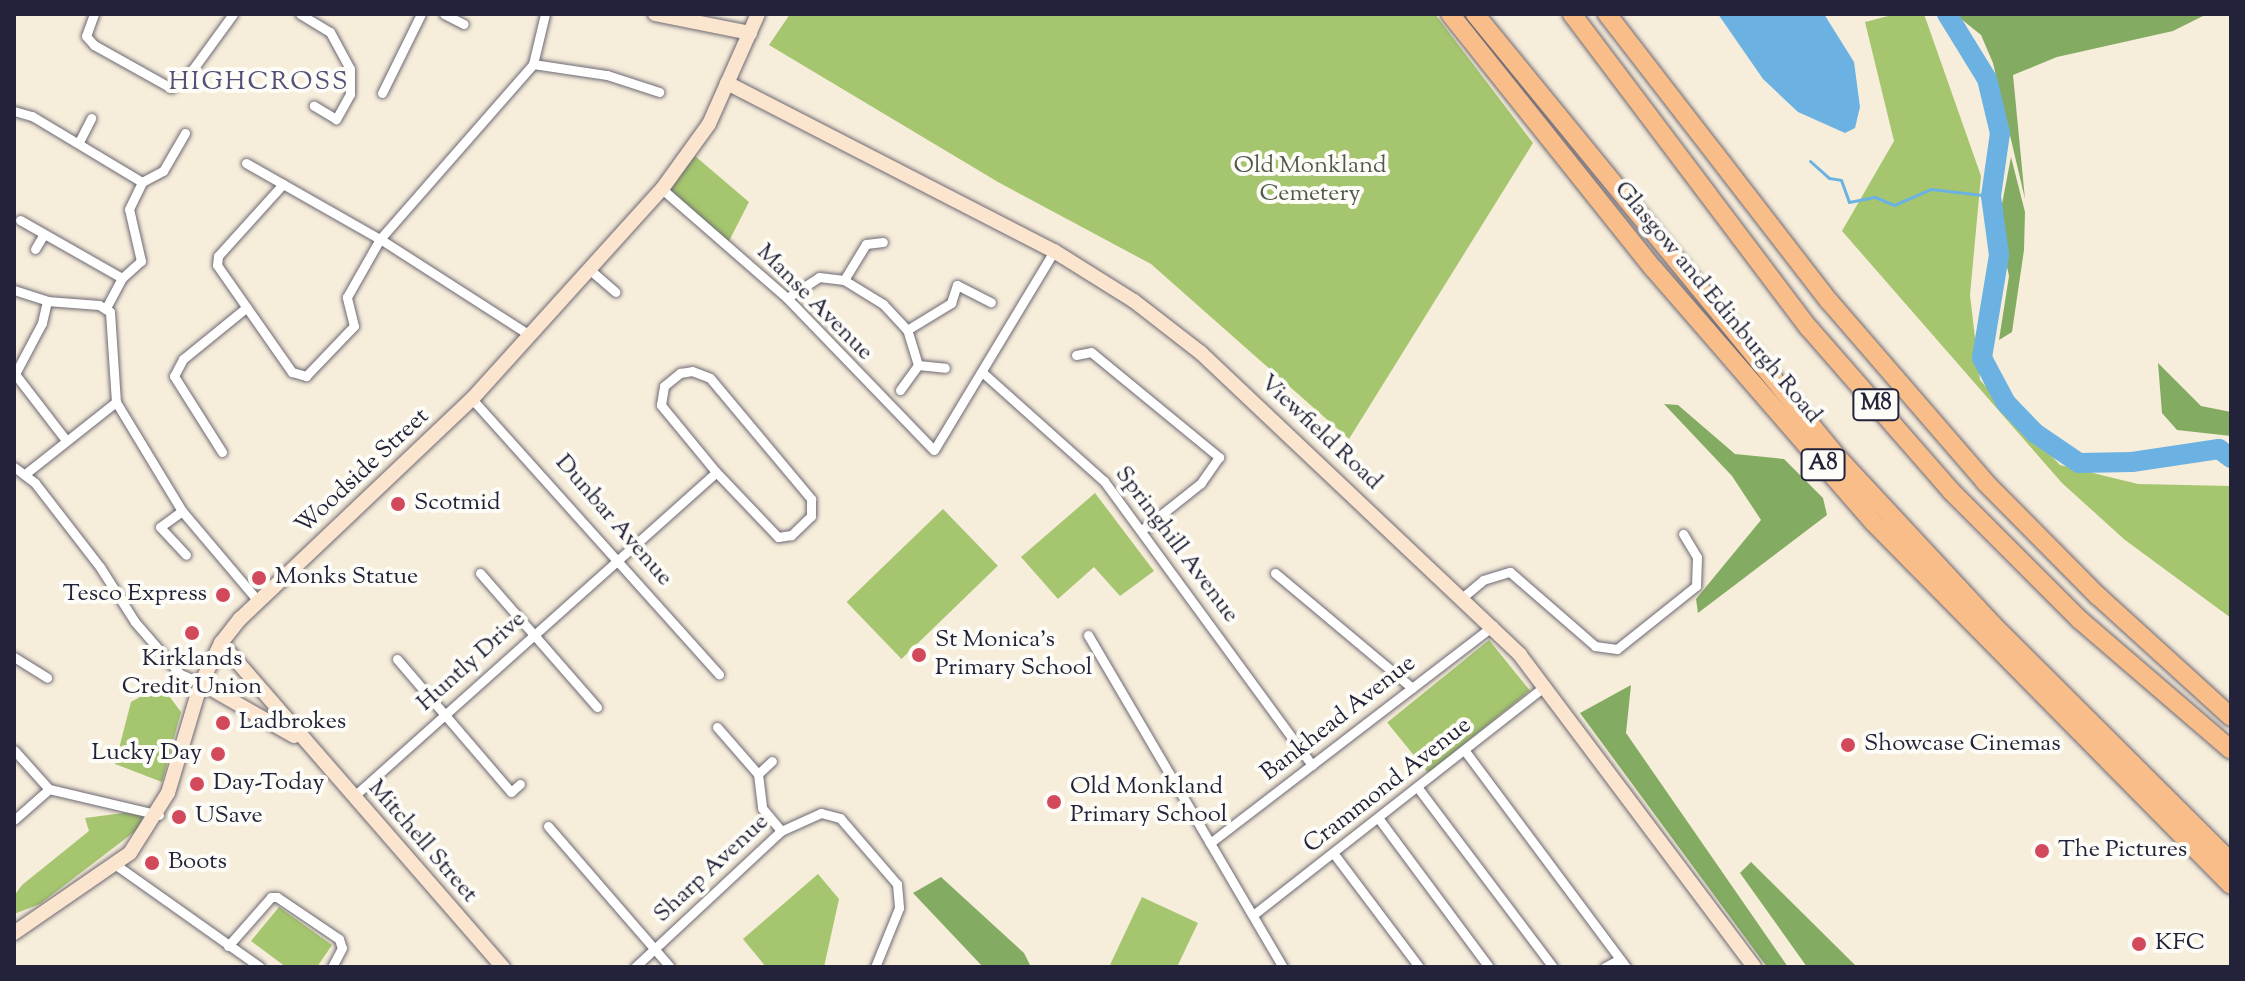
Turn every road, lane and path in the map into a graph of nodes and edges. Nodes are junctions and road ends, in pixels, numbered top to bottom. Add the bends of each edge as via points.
1 (94, 14) edge
2 (233, 14) edge
3 (300, 14) edge
4 (421, 14) edge
5 (444, 14) edge
6 (545, 14) edge
7 (655, 14) edge
8 (758, 14) edge
9 (1450, 14) edge
10 (1475, 14) edge
11 (1572, 14) edge
12 (1607, 14) edge
13 (464, 24) dead end
14 (750, 33) junction
15 (533, 64) junction
16 (727, 83) junction
17 (659, 92) dead end
18 (382, 93) dead end
19 (314, 106) dead end
20 (14, 111) edge
21 (91, 118) dead end
22 (185, 133) dead end
23 (79, 142) junction
24 (246, 163) dead end
25 (142, 182) junction
26 (283, 184) junction
27 (662, 189) junction
28 (20, 220) dead end
29 (44, 234) junction
30 (380, 239) junction
31 (883, 242) dead end
32 (35, 249) dead end
33 (1054, 251) junction
34 (589, 269) junction
35 (122, 278) junction
36 (844, 280) junction
37 (14, 290) edge
38 (615, 292) dead end
39 (787, 298) junction
40 (47, 301) junction
41 (991, 302) dead end
42 (247, 307) junction
43 (106, 308) junction
44 (907, 330) junction
45 (528, 334) junction
46 (1076, 355) dead end
47 (918, 365) junction
48 (945, 368) dead end
49 (982, 372) junction
50 (900, 390) dead end
51 (472, 399) junction
52 (116, 402) junction
53 (65, 439) junction
54 (222, 452) dead end
55 (14, 467) edge
56 (716, 472) junction
57 (25, 474) junction
58 (182, 511) junction
59 (1143, 529) junction
60 (1683, 534) dead end
61 (186, 555) dead end
62 (620, 559) junction
63 (480, 573) dead end
64 (1275, 573) dead end
65 (1463, 597) junction
66 (259, 602) junction
67 (1493, 626) junction
68 (1978, 632) junction
69 (532, 635) junction
70 (1088, 635) dead end
71 (221, 643) junction
72 (14, 657) edge
73 (397, 659) dead end
74 (719, 674) dead end
75 (47, 678) dead end
76 (201, 683) junction
77 (1545, 686) junction
78 (1412, 688) junction
79 (597, 707) dead end
80 (444, 714) junction
81 (2231, 717) edge
82 (717, 727) dead end
83 (307, 745) junction
84 (14, 750) edge
85 (2231, 750) edge
86 (1465, 751) junction
87 (2124, 757) junction
88 (772, 761) dead end
89 (1312, 765) junction
90 (758, 774) junction
91 (520, 784) dead end
92 (1418, 788) junction
93 (49, 789) junction
94 (353, 797) junction
95 (159, 815) junction
96 (1379, 819) junction
97 (14, 820) edge
98 (548, 826) dead end
99 (781, 831) junction
100 (1210, 843) junction
101 (2231, 851) edge
102 (1334, 854) junction
103 (2231, 862) edge
104 (116, 865) junction
105 (2231, 885) edge
106 (2231, 900) edge
107 (1253, 915) junction
108 (14, 933) edge
109 (228, 946) junction
110 (654, 951) junction
111 (1623, 963) edge
112 (260, 967) edge
113 (332, 967) edge
114 (503, 967) edge
115 (635, 967) edge
116 (670, 967) edge
117 (875, 967) edge
118 (1283, 967) edge
119 (1419, 967) edge
120 (1489, 967) edge
121 (1553, 967) edge
122 (1605, 967) edge
123 (1754, 967) edge

1 - 2 street via 86,36 94,45 171,88 193,69
3 - 19 street via 330,32 350,69 350,94 336,119
4 - 18 street
5 - 13 street
6 - 15 street
7 - 14 street
8 - 14 street, Woodside Street
9 - 68 highway, Glasgow and Edinburgh Road / A8 via 1653,268 1853,500
10 - 87 highway, Glasgow and Edinburgh Road / A8 via 1810,426 1973,604
11 - 85 highway, M8 via 1809,328 1951,491 2080,620
12 - 81 highway, M8 via 1829,301 1985,482 2098,596
14 - 16 street, Woodside Street
15 - 17 street via 607,75
15 - 30 street
16 - 27 street, Woodside Street via 694,148
16 - 33 street, Viewfield Road
20 - 23 street
21 - 23 street
22 - 25 street via 163,171
23 - 25 street
24 - 26 street
25 - 35 street via 129,209 143,254
26 - 30 street
26 - 42 street via 218,256 217,265
27 - 34 street, Woodside Street
27 - 39 street, Manse Avenue
28 - 29 street
29 - 32 street
29 - 35 street
30 - 42 street via 347,297 354,326 306,376 292,372
30 - 45 street
31 - 36 street via 866,244
33 - 49 street
33 - 65 street, Viewfield Road via 1134,301 1201,353
34 - 38 street
34 - 45 street, Woodside Street
35 - 43 street
36 - 39 street via 819,277
36 - 44 street via 883,304
37 - 40 street
39 - 49 street, Manse Avenue via 934,450
40 - 43 street
40 - 53 street via 42,323 15,374
41 - 44 street via 957,285 951,303
42 - 54 street via 183,359 174,376
43 - 52 street
44 - 47 street
45 - 51 street, Woodside Street
46 - 59 street via 1091,352 1219,457 1201,483
47 - 48 street
47 - 50 street
49 - 59 street, Springhill Avenue via 1104,481
51 - 62 street, Dunbar Avenue
51 - 66 street, Woodside Street
52 - 53 street
52 - 58 street
53 - 57 street
55 - 57 street
56 - 56 street via 778,537 791,535 811,516 811,499 710,378 680,373 664,386 661,405
56 - 62 street, Huntly Drive
57 - 76 street via 100,567 135,622 180,674
58 - 61 street via 160,527
58 - 66 street
59 - 89 street, Springhill Avenue
60 - 65 street via 1697,557 1696,586 1617,649 1595,646 1510,572 1483,580
62 - 69 street, Huntly Drive
62 - 74 street, Dunbar Avenue
63 - 69 street
64 - 78 street
65 - 67 street, Viewfield Road
66 - 71 street, Woodside Street
67 - 77 street, Viewfield Road
67 - 78 street, Bankhead Avenue
68 - 105 highway, Glasgow and Edinburgh Road / A8
68 - 106 highway
69 - 79 street
69 - 80 street, Huntly Drive
70 - 100 street
71 - 76 street, Woodside Street
71 - 83 street, Mitchell Street
72 - 75 street
73 - 80 street
76 - 83 street, Mitchell Street
76 - 95 street, Woodside Street
77 - 86 street, Crammond Avenue
77 - 123 street, Viewfield Road
78 - 89 street, Bankhead Avenue
80 - 91 street via 511,792
80 - 94 street, Huntly Drive
82 - 90 street
83 - 94 street, Mitchell Street
84 - 93 street
86 - 92 street, Crammond Avenue
86 - 111 street
87 - 101 highway
87 - 103 highway, Glasgow and Edinburgh Road / A8
88 - 90 street
89 - 100 street, Bankhead Avenue
90 - 99 street via 762,808
92 - 96 street, Crammond Avenue
92 - 121 street
93 - 95 street
93 - 97 street
94 - 114 street, Mitchell Street
95 - 104 street, Woodside Street
96 - 102 street, Crammond Avenue
96 - 120 street
98 - 110 street
99 - 110 street, Sharp Avenue
99 - 117 street, Sharp Avenue via 810,815 836,815 897,884 899,908
100 - 107 street
102 - 107 street, Crammond Avenue
102 - 119 street
104 - 108 street, Woodside Street
104 - 109 street
107 - 118 street
109 - 112 street
109 - 113 street via 271,897 277,897 339,939 342,948
110 - 115 street, Sharp Avenue
110 - 116 street
111 - 122 street

